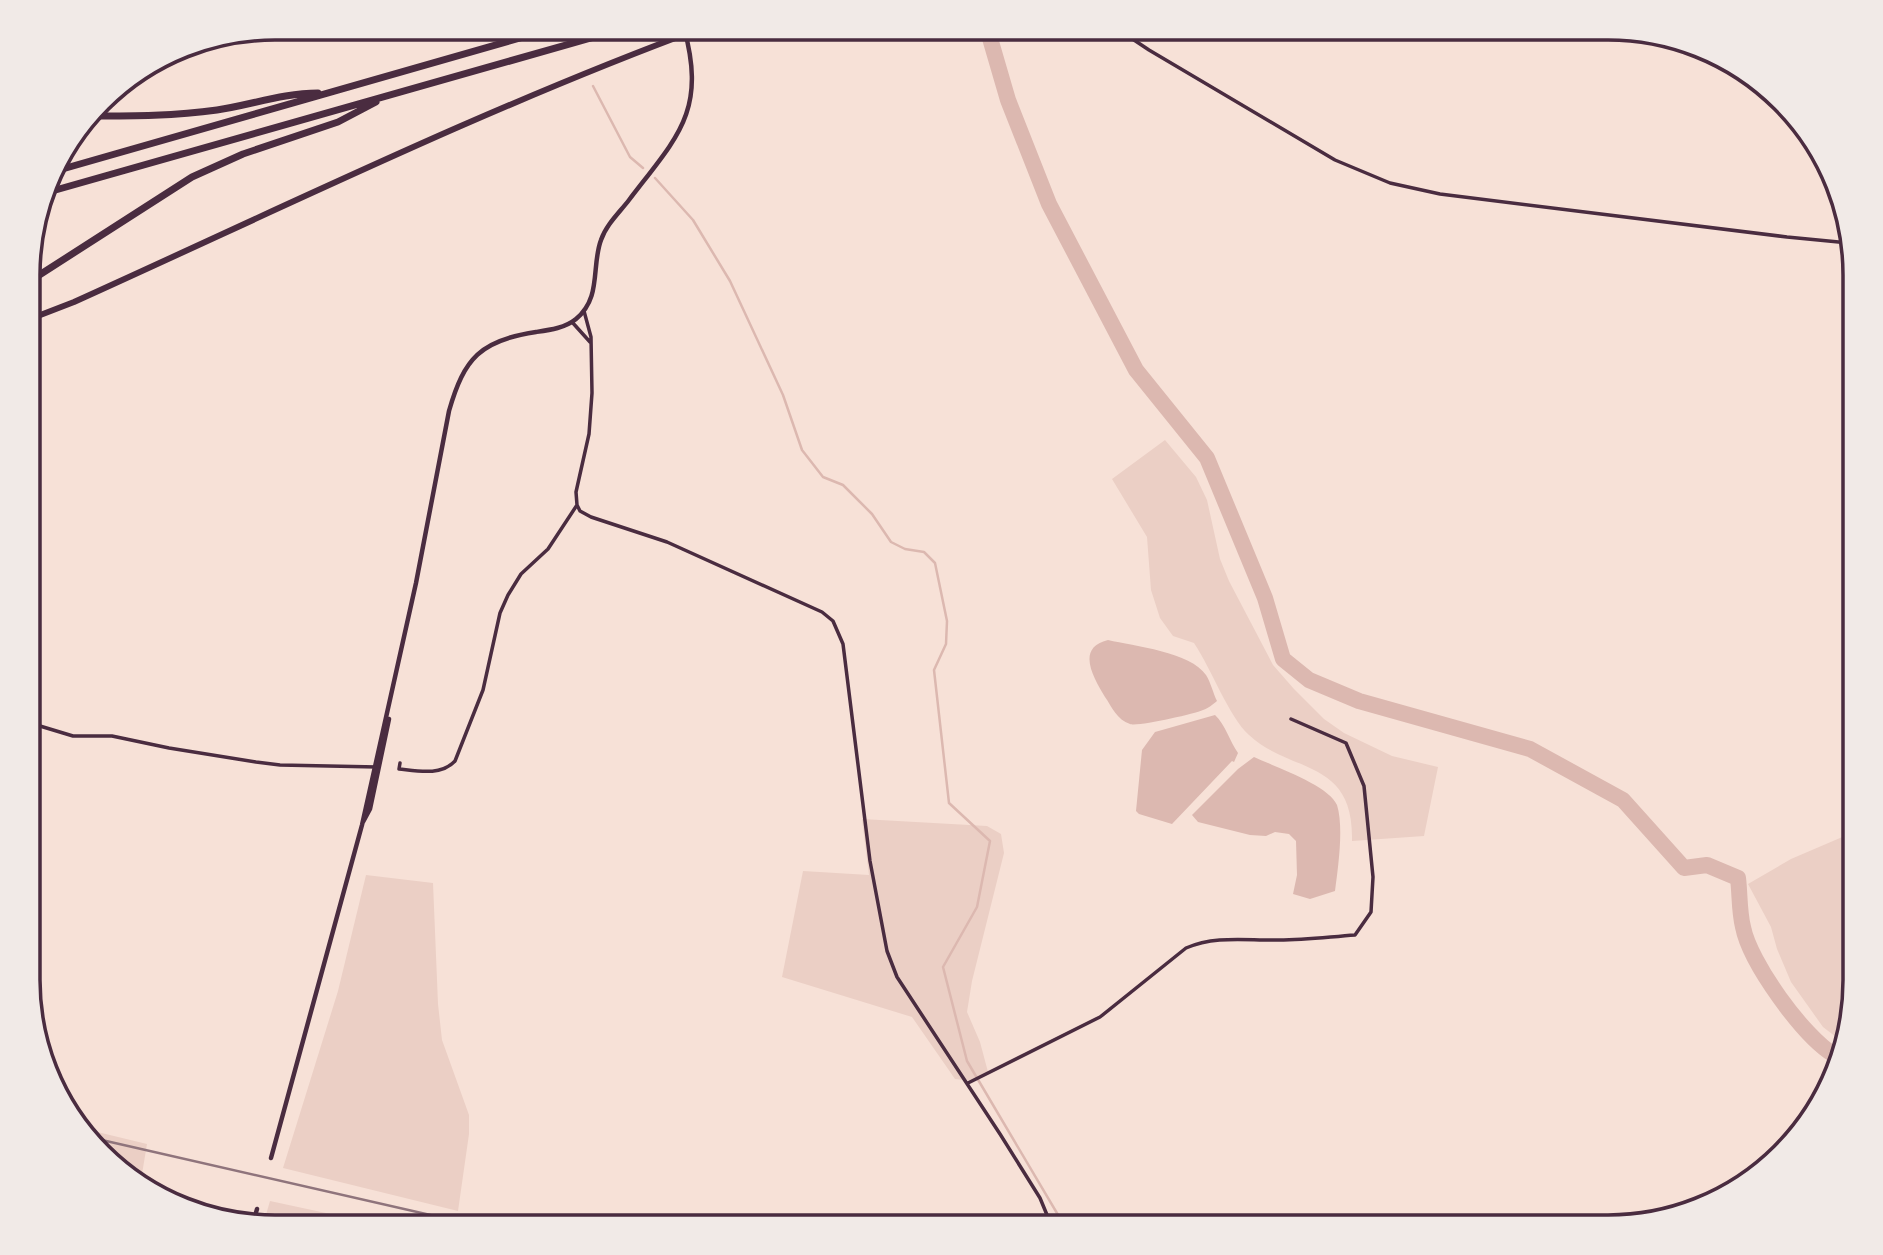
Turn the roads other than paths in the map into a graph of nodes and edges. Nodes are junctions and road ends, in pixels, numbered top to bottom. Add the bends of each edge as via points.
1 (513, 40) edge
2 (584, 40) edge
3 (669, 40) edge
4 (687, 40) edge
5 (1136, 40) edge
6 (326, 94) junction
7 (387, 96) junction
8 (103, 116) edge
9 (67, 168) edge
10 (56, 190) edge
11 (1841, 242) edge
12 (40, 275) edge
13 (584, 311) junction
14 (40, 315) edge
15 (572, 322) junction
16 (591, 344) junction
17 (577, 505) junction
18 (1291, 719) dead end
19 (40, 726) edge
20 (400, 763) dead end
21 (377, 767) junction
22 (968, 1083) junction
23 (271, 1158) dead end
24 (257, 1209) dead end
25 (256, 1214) edge
26 (1047, 1214) edge

1 - 6 highway
2 - 7 highway
3 - 14 highway via 495,112
4 - 13 street via 693,67 688,109 672,143 605,231 594,288
5 - 11 street via 1335,160 1390,183 1453,196
6 - 8 highway via 289,94 178,115
6 - 9 highway
7 - 10 highway
7 - 12 highway via 338,122 192,177
13 - 15 street
13 - 16 street
15 - 16 street
15 - 21 street via 498,341 474,358 457,383
16 - 17 street via 591,420
17 - 20 street via 548,549 521,574 508,595 483,690 455,761 447,769 430,771 399,769
17 - 22 street via 591,517 667,542 833,621 843,644 870,861 887,951 897,976
18 - 22 street via 1346,743 1364,786 1373,877 1371,912 1355,935 1202,941 1185,948 1100,1017
19 - 21 street via 73,736 111,736 280,765
21 - 23 street
22 - 26 street
24 - 25 street

